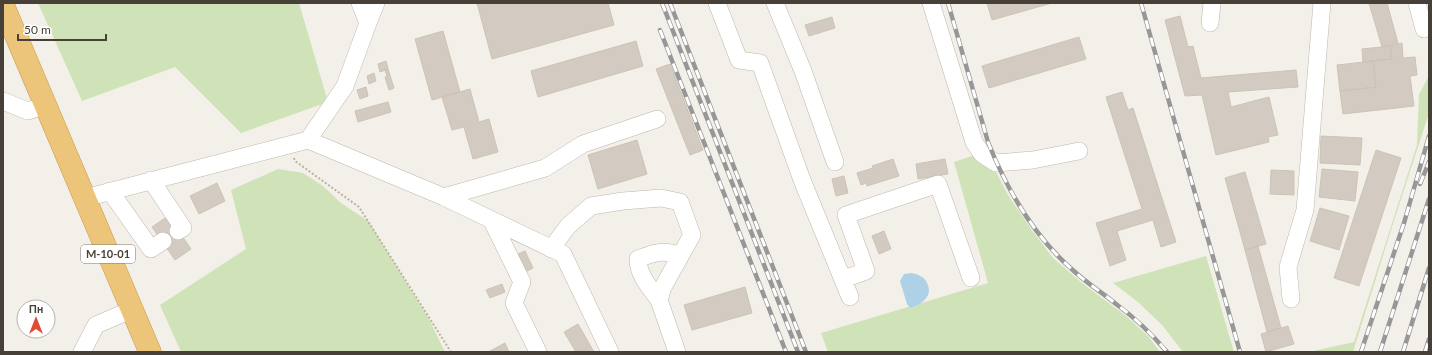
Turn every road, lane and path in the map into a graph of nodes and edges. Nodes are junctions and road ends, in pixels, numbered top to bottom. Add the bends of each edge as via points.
1 (360, 3) edge
2 (376, 3) edge
3 (717, 3) edge
4 (775, 3) edge
5 (931, 3) edge
6 (1212, 3) edge
7 (1322, 3) edge
8 (1417, 3) edge
9 (3, 5) edge
10 (368, 23) junction
11 (1210, 23) dead end
12 (1424, 29) dead end
13 (3, 101) edge
14 (46, 105) junction
15 (657, 119) dead end
16 (308, 140) junction
17 (290, 144) junction
18 (1079, 151) dead end
19 (836, 162) dead end
20 (151, 180) junction
21 (110, 191) junction
22 (444, 197) junction
23 (85, 198) junction
24 (492, 220) junction
25 (178, 231) dead end
26 (163, 242) dead end
27 (551, 249) junction
28 (680, 256) junction
29 (971, 278) dead end
30 (844, 279) junction
31 (850, 298) dead end
32 (1291, 299) dead end
33 (659, 300) junction
34 (131, 310) junction
35 (82, 352) edge
36 (150, 352) edge
37 (450, 352) edge
38 (538, 352) edge
39 (610, 352) edge
40 (677, 352) edge

1 - 10 street
2 - 10 street
3 - 30 street via 739,60 760,63 802,180
4 - 19 street
5 - 18 street via 974,142 982,154 996,163 1033,160
6 - 11 street
7 - 32 street via 1305,210 1288,267
8 - 12 street
9 - 14 highway, М-10-01
10 - 16 street via 345,86
13 - 14 street via 28,111
14 - 23 highway, М-10-01
15 - 22 street via 583,144 545,168
16 - 17 street
16 - 22 street
17 - 20 street
17 - 37 path via 295,161 358,207
20 - 21 street
20 - 25 street via 183,228
21 - 23 street
21 - 26 street via 151,249
22 - 24 street
23 - 34 highway, М-10-01
24 - 27 street
24 - 38 street via 522,282 514,303
27 - 28 street via 568,226 591,206 623,200 661,198 680,202 692,235
27 - 39 street via 563,254
28 - 33 street
28 - 33 street via 656,252 638,259 638,266 646,283
29 - 30 street via 938,184 846,215 866,271
30 - 31 street
33 - 40 street
34 - 35 street via 96,324
34 - 36 highway, М-10-01

